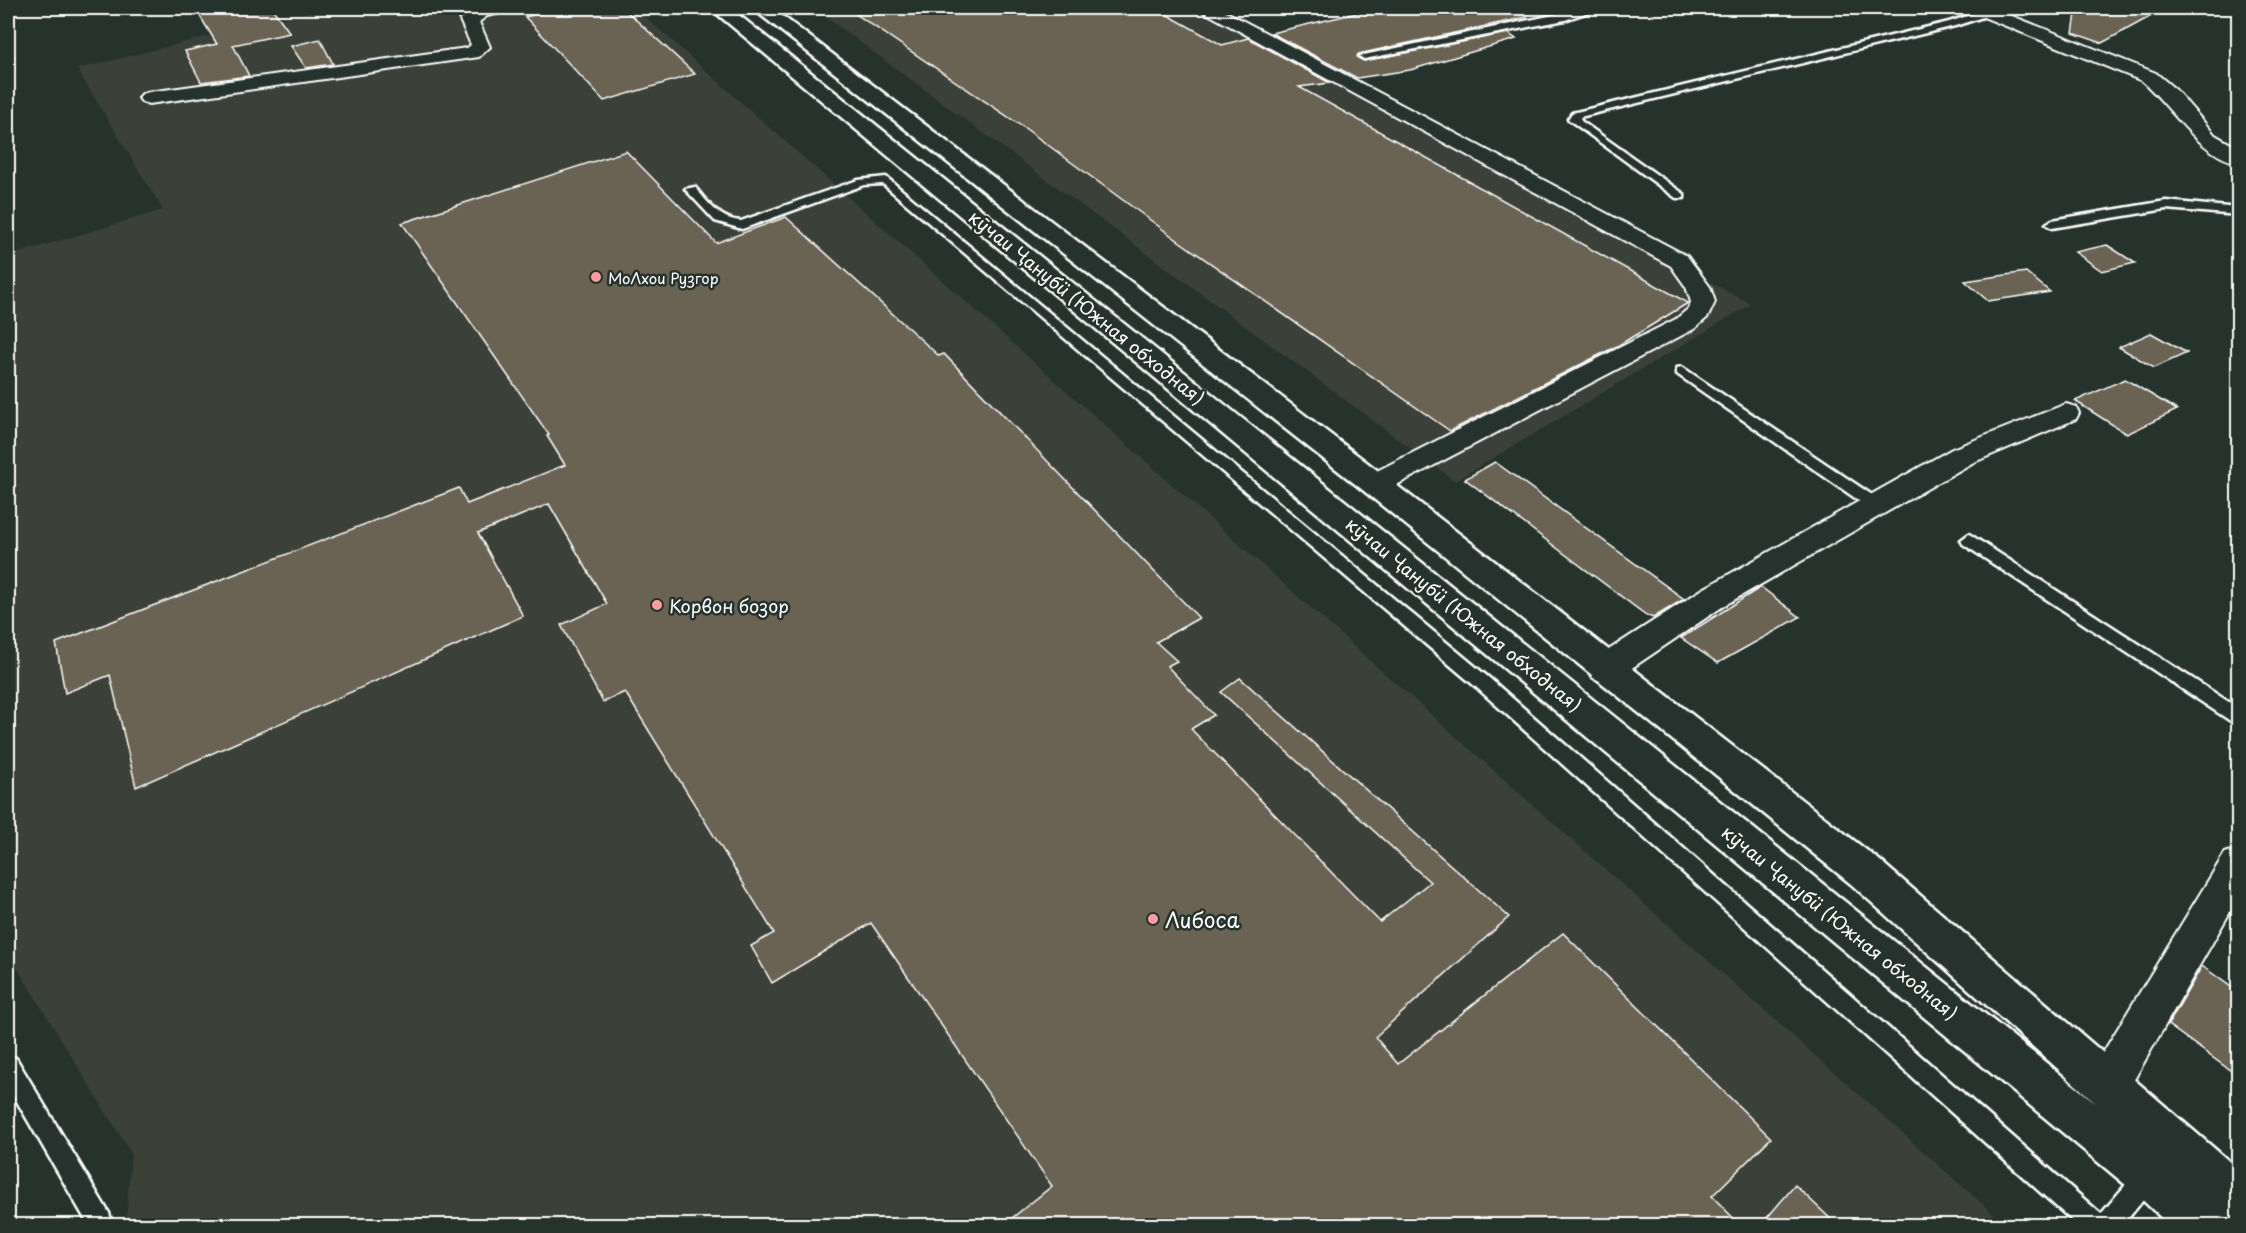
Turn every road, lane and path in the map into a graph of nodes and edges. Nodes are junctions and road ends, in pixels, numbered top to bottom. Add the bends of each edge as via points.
1 (499, 8) edge
2 (719, 8) edge
3 (761, 8) edge
4 (1206, 8) edge
5 (1595, 8) edge
6 (1983, 10) edge
7 (1364, 56) dead end
8 (149, 98) dead end
9 (2238, 157) edge
10 (690, 189) dead end
11 (1680, 196) dead end
12 (2238, 212) edge
13 (2052, 224) dead end
14 (1682, 371) dead end
15 (2066, 413) dead end
16 (1375, 484) junction
17 (1876, 505) junction
18 (1969, 540) dead end
19 (1605, 669) junction
20 (2238, 717) edge
21 (2238, 865) edge
22 (8, 1066) edge
23 (2108, 1084) junction
24 (2150, 1174) junction
25 (2238, 1199) edge
26 (100, 1226) edge
27 (2096, 1226) edge
28 (2106, 1226) edge
29 (2205, 1226) edge

1 - 8 street via 469,20 481,46 472,53
2 - 24 main road, кӯчаи Ҷанубӣ (Южная обходная)
3 - 16 main road, кӯчаи Ҷанубӣ (Южная обходная)
4 - 16 street via 1679,261 1698,287 1703,302 1699,312 1685,324
5 - 7 lane
6 - 9 street via 2149,76 2208,140
6 - 11 lane via 1952,24 1576,115 1573,119
10 - 27 lane via 728,225 742,225 862,182 886,180 1482,682
12 - 13 lane via 2166,205
14 - 17 lane
15 - 17 street via 1962,456
16 - 19 main road, кӯчаи Ҷанубӣ (Южная обходная)
17 - 19 street via 1714,597
18 - 20 lane
19 - 23 main road, кӯчаи Ҷанубӣ (Южная обходная) via 1865,872
21 - 23 street
22 - 26 lane via 101,1221
23 - 25 main road, кӯчаи Ҷанубӣ (Южная обходная)
24 - 28 lane
24 - 29 main road, кӯчаи Ҷанубӣ (Южная обходная)

